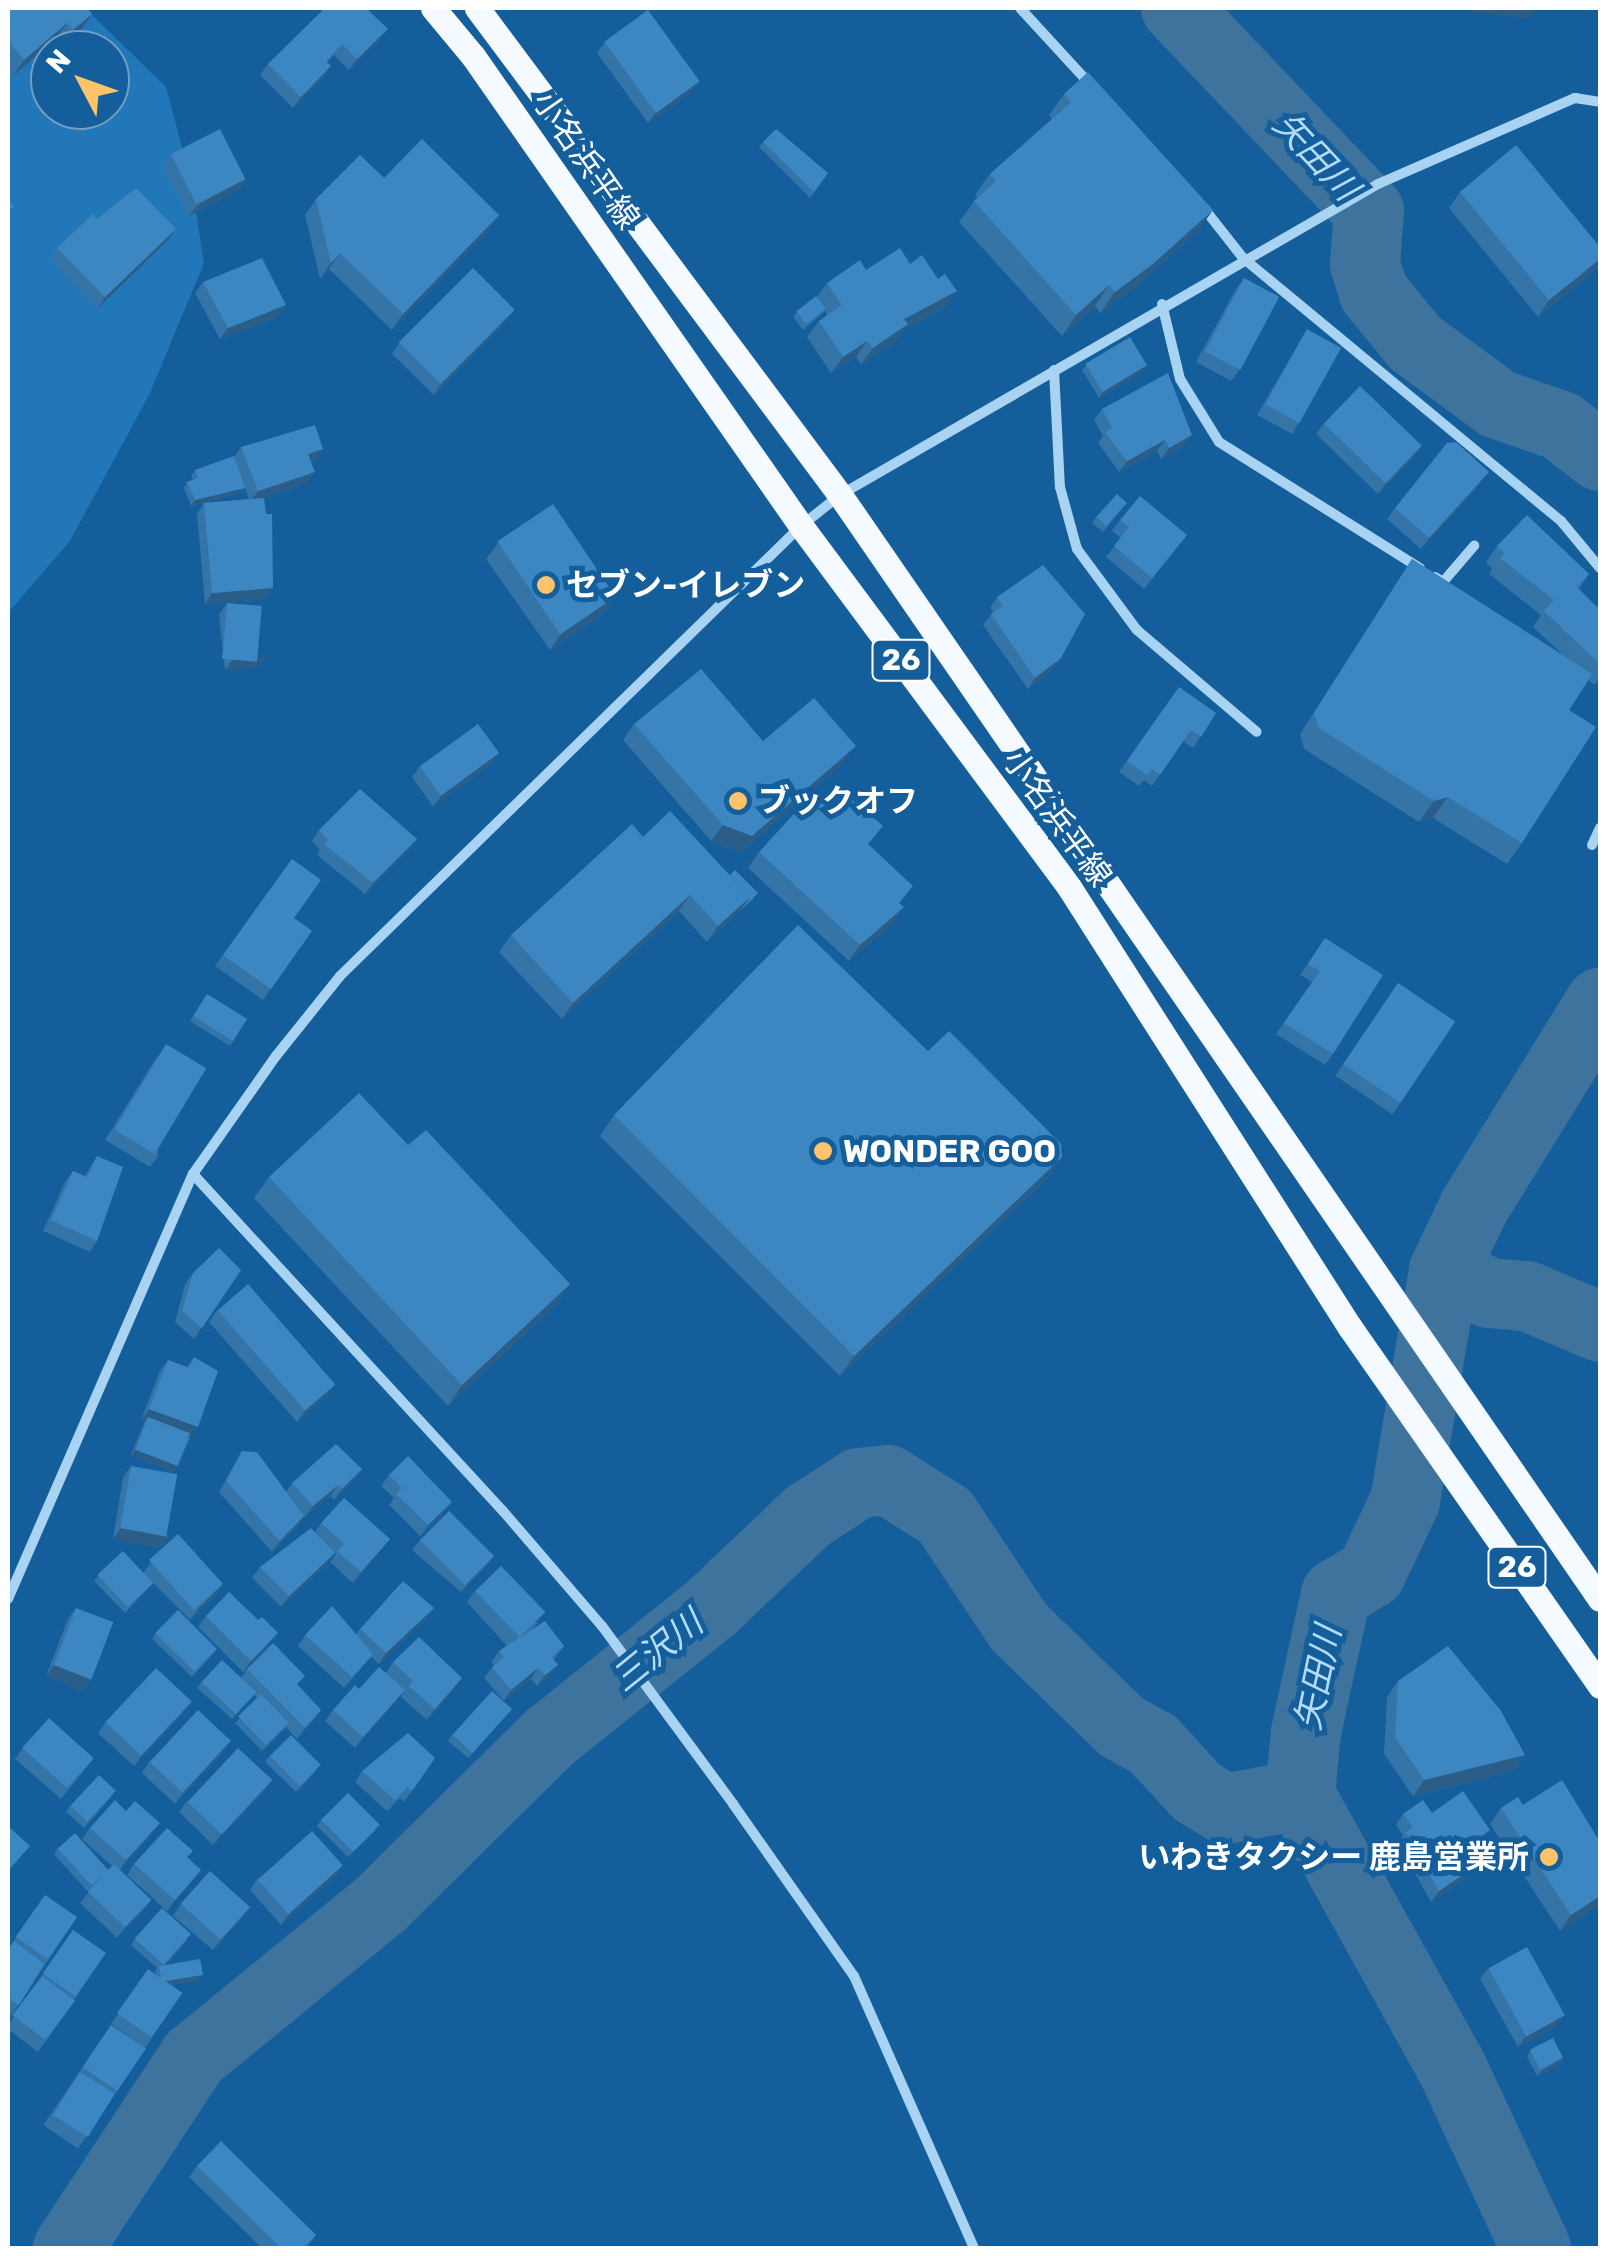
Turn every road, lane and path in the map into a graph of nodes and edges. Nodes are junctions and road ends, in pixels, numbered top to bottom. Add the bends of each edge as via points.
1 (433, 8) edge
2 (477, 8) edge
3 (1020, 8) edge
4 (1099, 93) edge
5 (1600, 102) edge
6 (1191, 193) edge
7 (1243, 258) junction
8 (1162, 304) junction
9 (1054, 370) junction
10 (840, 495) junction
11 (802, 526) junction
12 (1474, 546) dead end
13 (1600, 568) edge
14 (1257, 732) dead end
15 (1600, 828) edge
16 (1592, 845) dead end
17 (194, 1174) junction
18 (8, 1599) edge
19 (1600, 1599) edge
20 (1600, 1686) edge
21 (974, 2248) edge

1 - 11 main road, 小名浜平線 / 26 via 474,56
2 - 10 main road, 小名浜平線 / 26
3 - 4 street
5 - 7 street via 1575,98 1378,184
6 - 7 street
7 - 8 street
7 - 13 street via 1560,521
8 - 9 street
8 - 12 street via 1180,378 1219,442 1443,582
9 - 10 street
9 - 14 street via 1060,487 1077,549 1136,630
10 - 11 street
10 - 19 main road, 小名浜平線 / 26
11 - 17 street via 340,976
11 - 20 main road, 小名浜平線 / 26 via 1070,887 1350,1326
15 - 16 street
17 - 18 street
17 - 21 street via 540,1554 733,1804 854,1976

